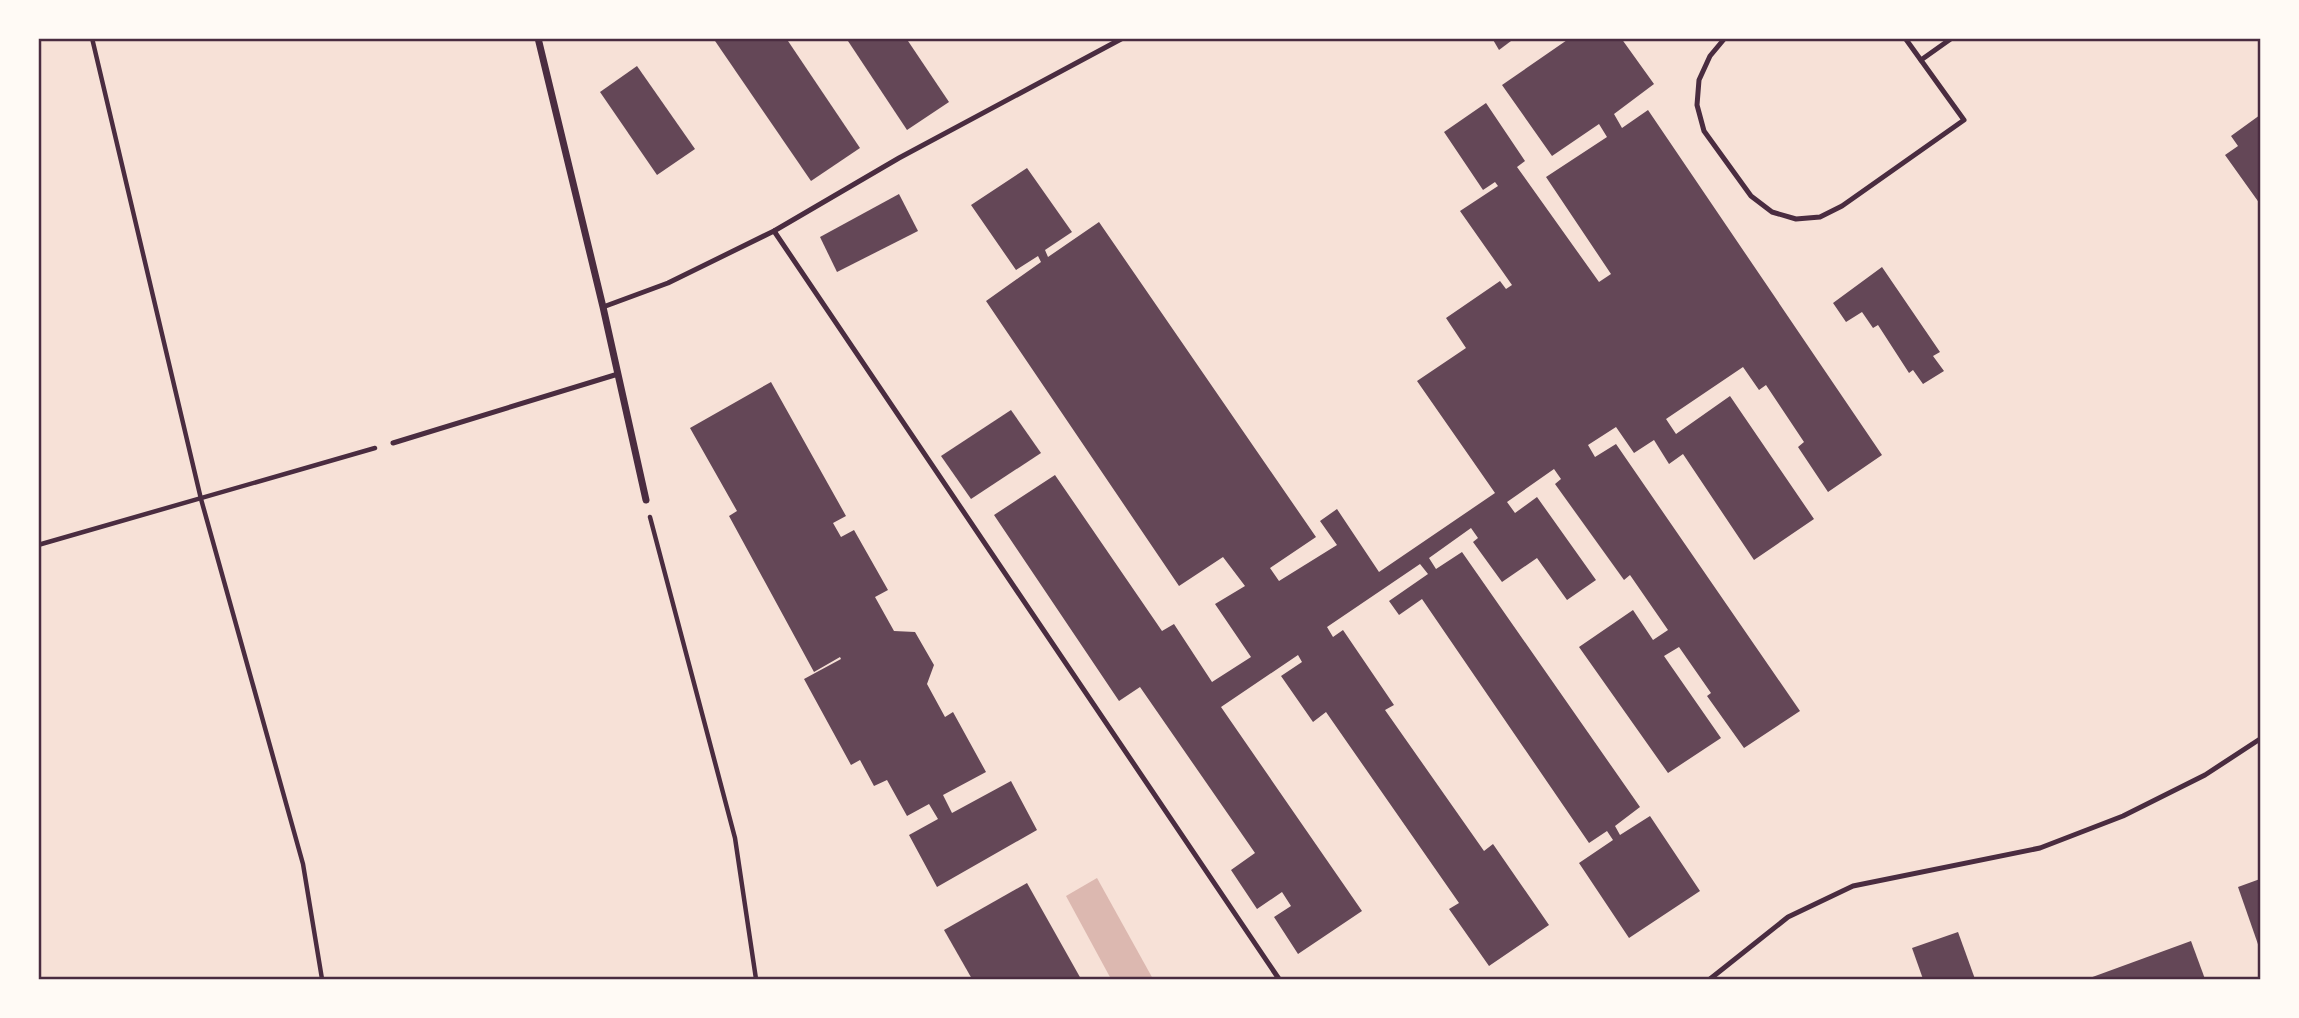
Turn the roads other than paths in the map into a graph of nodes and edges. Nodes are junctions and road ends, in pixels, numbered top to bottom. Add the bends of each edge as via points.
1 (538, 38) edge
2 (1123, 38) edge
3 (1725, 38) edge
4 (1905, 38) edge
5 (1952, 38) edge
6 (1920, 60) junction
7 (774, 231) junction
8 (603, 307) junction
9 (618, 374) junction
10 (393, 443) road end
11 (646, 500) road end
12 (2260, 739) edge
13 (1279, 979) edge
14 (1710, 979) edge

1 - 8 street
2 - 7 lane
3 - 6 lane via 1699,80 1697,106 1704,131 1751,196 1772,212 1796,219 1820,217 1842,206 1964,120
4 - 6 lane
5 - 6 lane
7 - 8 lane via 668,283
7 - 13 lane
8 - 9 street
9 - 10 lane
9 - 11 street
12 - 14 lane via 2205,775 2123,816 2040,848 1853,886 1788,917

